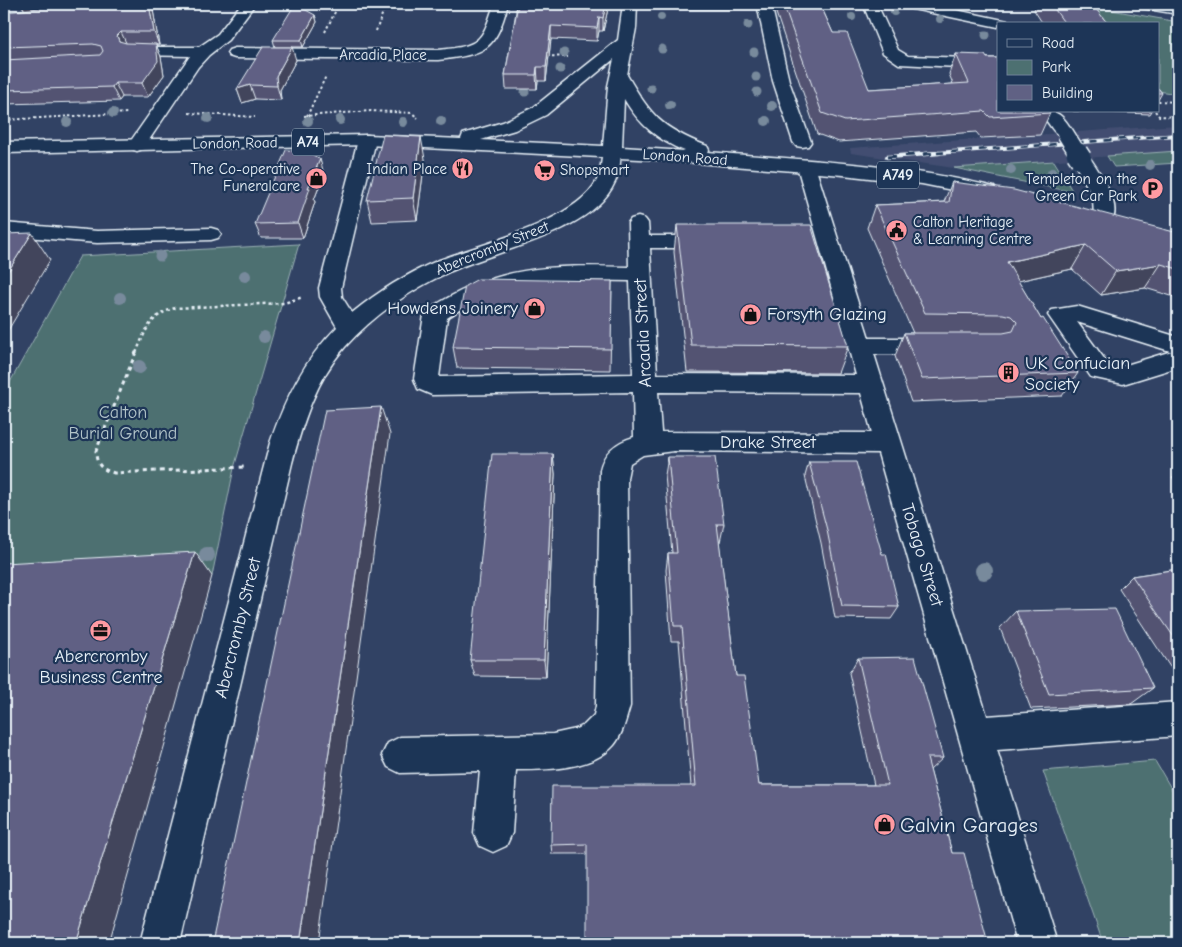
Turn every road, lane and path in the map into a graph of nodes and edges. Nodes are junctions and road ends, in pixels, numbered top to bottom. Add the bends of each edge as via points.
1 (248, 4) edge
2 (339, 4) edge
3 (500, 4) edge
4 (630, 4) edge
5 (764, 4) edge
6 (870, 4) edge
7 (908, 4) edge
8 (1142, 4) edge
9 (1178, 10) edge
10 (997, 23) edge
11 (324, 32) dead end
12 (625, 42) junction
13 (133, 50) edge
14 (203, 52) junction
15 (235, 53) dead end
16 (542, 56) edge
17 (905, 61) junction
18 (603, 62) junction
19 (997, 64) edge
20 (618, 74) junction
21 (911, 77) dead end
22 (1160, 101) edge
23 (1178, 102) edge
24 (159, 111) junction
25 (1156, 112) edge
26 (1054, 116) dead end
27 (1178, 117) edge
28 (4, 120) edge
29 (367, 140) junction
30 (449, 144) junction
31 (137, 145) junction
32 (4, 148) edge
33 (612, 152) junction
34 (804, 154) junction
35 (734, 160) junction
36 (1006, 196) edge
37 (1123, 224) edge
38 (4, 229) edge
39 (211, 234) dead end
40 (736, 242) edge
41 (640, 274) junction
42 (330, 288) junction
43 (350, 328) junction
44 (1178, 345) edge
45 (859, 346) junction
46 (960, 346) edge
47 (1178, 358) edge
48 (646, 383) junction
49 (871, 384) junction
50 (648, 443) junction
51 (888, 443) junction
52 (278, 463) junction
53 (1178, 719) edge
54 (975, 734) junction
55 (499, 752) junction
56 (400, 755) dead end
57 (493, 833) dead end
58 (160, 943) edge
59 (1037, 943) edge

1 - 14 street via 223,37
2 - 11 path
3 - 15 street, Arcadia Place via 491,37 481,46 457,53
4 - 12 street
5 - 34 street, Tobago Street via 781,81
6 - 17 street via 891,53
7 - 10 street
8 - 9 street
12 - 18 street, A74
12 - 20 street
13 - 14 street
14 - 24 street
16 - 18 path
17 - 19 street
17 - 21 street
18 - 30 street, A74 via 532,116 502,129
20 - 33 street
20 - 35 street via 644,117 656,129 684,144
22 - 23 path
24 - 28 path
24 - 31 street
25 - 27 path via 1159,116
26 - 37 street, bridge via 1103,197 1096,217
29 - 30 street, London Road / A74
29 - 31 street, London Road / A74
29 - 42 street
30 - 33 street, London Road / A74
31 - 32 street, London Road / A74
33 - 35 street, London Road / A749
33 - 43 street, Abercromby Street via 605,184 579,209 546,228 422,276 384,300
34 - 35 street, London Road / A749
34 - 36 street, London Road / A749
34 - 45 street, Tobago Street via 820,242
38 - 39 street via 97,237
40 - 41 street, Arcadia Street via 638,233
41 - 48 street, Arcadia Street
41 - 48 street via 559,273 522,277 452,304 436,315 426,379 432,386
42 - 43 street via 331,297
42 - 52 path via 284,303 180,306 153,317 96,451 96,462 114,473
43 - 52 street, Abercromby Street via 319,362 307,382 289,424
44 - 47 street via 1077,314 1060,315 1100,370 1123,374
45 - 46 street
45 - 49 street, Tobago Street
48 - 49 street
48 - 50 street, Arcadia Street
49 - 51 street, Tobago Street
50 - 51 street, Drake Street
50 - 55 street, Drake Street via 624,453 615,463 613,706 607,725 593,740 576,748 553,752
51 - 54 street, Tobago Street
52 - 58 street, Abercromby Street
53 - 54 street
54 - 59 street, Tobago Street
55 - 56 street, Drake Street
55 - 57 street

